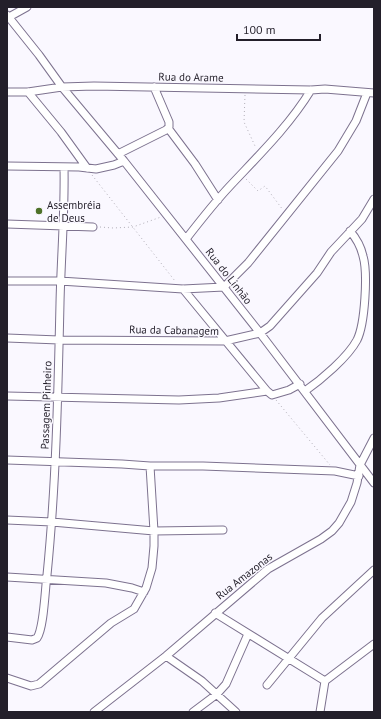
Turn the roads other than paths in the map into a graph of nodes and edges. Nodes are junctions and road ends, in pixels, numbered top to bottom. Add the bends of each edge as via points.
1 (27, 7) edge
2 (8, 16) edge
3 (62, 87) junction
4 (154, 88) junction
5 (311, 90) junction
6 (7, 92) edge
7 (28, 92) junction
8 (370, 93) edge
9 (168, 128) junction
10 (118, 154) junction
11 (124, 161) junction
12 (7, 166) edge
13 (64, 167) junction
14 (87, 168) junction
15 (374, 199) edge
16 (218, 200) junction
17 (7, 224) edge
18 (64, 225) junction
19 (93, 227) road end
20 (350, 231) junction
21 (186, 239) junction
22 (7, 281) edge
23 (60, 281) junction
24 (224, 287) junction
25 (183, 289) junction
26 (260, 333) junction
27 (7, 338) edge
28 (59, 340) junction
29 (224, 341) junction
30 (300, 384) junction
31 (305, 391) junction
32 (269, 393) junction
33 (7, 396) edge
34 (57, 398) junction
35 (374, 438) edge
36 (7, 460) edge
37 (55, 463) junction
38 (360, 465) junction
39 (150, 466) junction
40 (359, 476) junction
41 (374, 483) edge
42 (7, 520) edge
43 (52, 522) junction
44 (223, 530) dead end
45 (154, 531) junction
46 (374, 570) edge
47 (7, 577) edge
48 (46, 580) junction
49 (144, 592) junction
50 (215, 613) junction
51 (248, 634) junction
52 (7, 637) edge
53 (374, 644) edge
54 (166, 656) junction
55 (288, 659) junction
56 (7, 678) edge
57 (325, 681) junction
58 (267, 685) dead end
59 (217, 694) junction
60 (94, 712) edge
61 (193, 712) edge
62 (236, 712) edge
63 (320, 712) edge

1 - 2 street
2 - 3 street, Rua do Linhão
3 - 4 street, Rua do Arame
3 - 7 street, Rua do Arame
3 - 10 street, Rua do Linhão
4 - 5 street, Rua do Arame
4 - 9 street via 170,122
5 - 8 street, Rua do Arame
5 - 16 street via 300,108
6 - 7 street, Rua do Arame
7 - 14 street
8 - 24 street via 338,151 248,263
9 - 10 street
9 - 16 street
10 - 11 street, Rua do Linhão
11 - 14 street via 103,168
11 - 21 street, Rua do Linhão
12 - 13 street
13 - 14 street
13 - 18 street, Passagem Pinheiro
15 - 20 street, Rua da Cabanagem via 362,219
16 - 21 street
17 - 18 street
18 - 19 street
18 - 23 street, Passagem Pinheiro
20 - 26 street, Rua da Cabanagem via 283,312
20 - 31 street via 362,250 365,264 364,310 359,334 353,347 344,357
21 - 24 street, Rua do Linhão
22 - 23 street
23 - 25 street
23 - 28 street, Passagem Pinheiro
24 - 25 street
24 - 26 street, Rua do Linhão
25 - 29 street
26 - 29 street, Rua da Cabanagem
26 - 30 street, Rua do Linhão
27 - 28 street, Rua da Cabanagem
28 - 29 street, Rua da Cabanagem
28 - 34 street, Passagem Pinheiro
29 - 32 street
30 - 31 street, Rua do Linhão
30 - 32 street via 289,390
31 - 38 street, Rua do Linhão
32 - 34 street via 179,400
33 - 34 street
34 - 37 street, Passagem Pinheiro
35 - 38 street, Rua Amazonas
36 - 37 street
37 - 39 street
37 - 43 street, Passagem Pinheiro
38 - 40 street, Rua Amazonas
38 - 41 street, Rua do Linhão
39 - 40 street via 335,470
39 - 45 street
40 - 50 street, Rua Amazonas via 351,502 332,531 268,568
42 - 43 street
43 - 45 street
43 - 48 street, Passagem Pinheiro
44 - 45 street
45 - 49 street via 152,568
46 - 55 street via 322,618
47 - 48 street
48 - 49 street via 106,583
48 - 52 street, Passagem Pinheiro via 36,638 32,640
49 - 56 street via 132,612 111,624 38,684 31,686
50 - 51 street
50 - 54 street, Rua Amazonas
51 - 55 street
51 - 59 street via 232,673
53 - 57 street
54 - 59 street
54 - 60 street, Rua Amazonas
55 - 57 street
55 - 58 street
57 - 63 street
59 - 61 street
59 - 62 street

